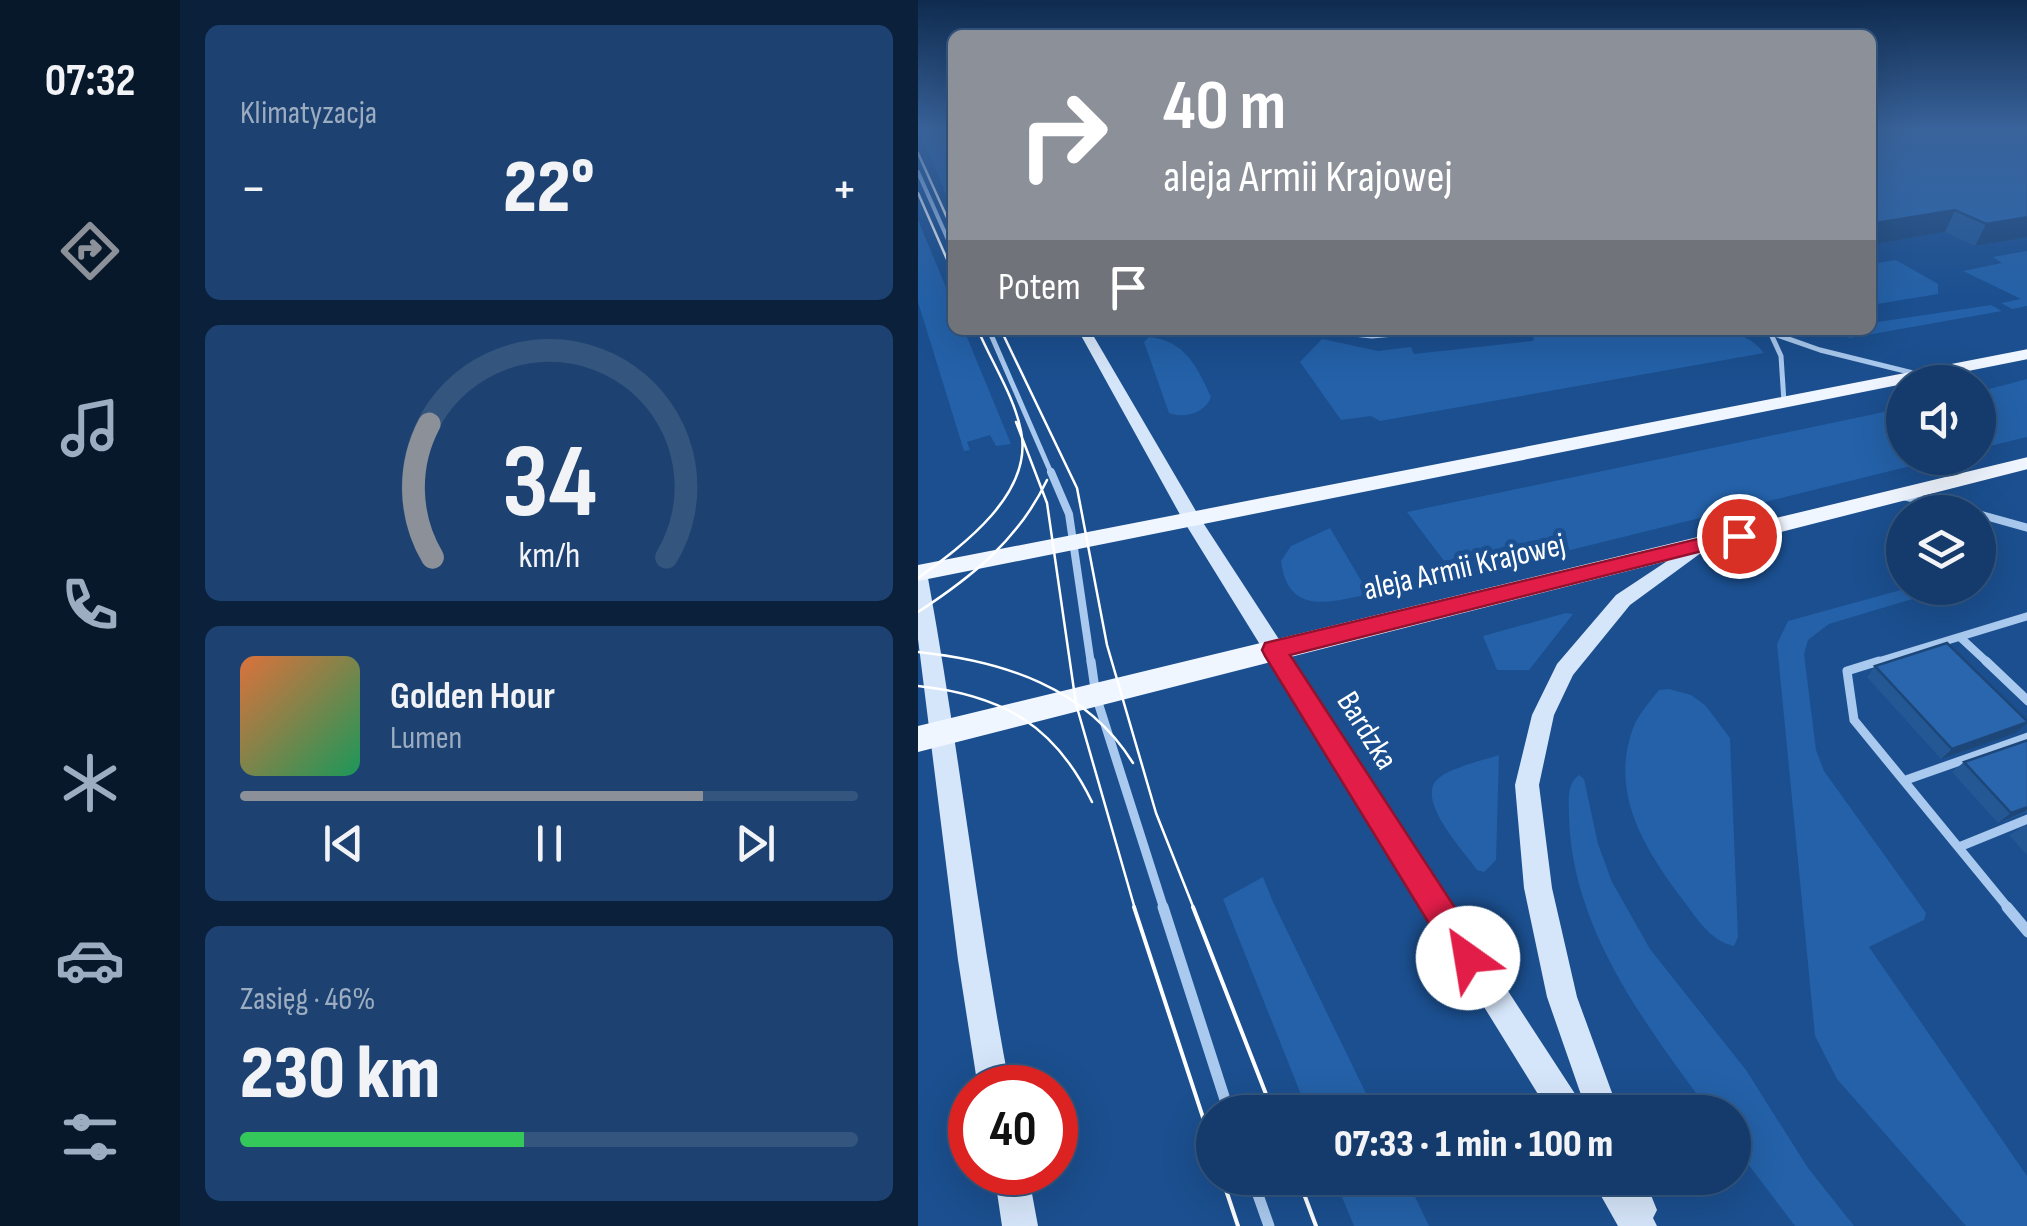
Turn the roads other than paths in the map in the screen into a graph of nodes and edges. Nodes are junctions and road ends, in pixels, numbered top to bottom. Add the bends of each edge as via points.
1 (924, 186) edge
2 (948, 239) edge
3 (991, 335) edge
4 (1087, 335) edge
5 (1769, 335) edge
6 (1779, 335) edge
7 (2028, 354) edge
8 (1972, 365) edge
9 (1886, 366) edge
10 (1886, 382) edge
11 (1784, 402) junction
12 (2028, 464) edge
13 (1899, 495) edge
14 (1886, 498) edge
15 (1996, 519) edge
16 (1192, 520) junction
17 (2028, 528) edge
18 (1072, 544) junction
19 (1698, 546) junction
20 (918, 576) edge
21 (2028, 616) edge
22 (1962, 638) junction
23 (1274, 650) junction
24 (1096, 696) junction
25 (2028, 701) edge
26 (932, 735) edge
27 (2028, 737) edge
28 (1906, 780) junction
29 (2028, 819) edge
30 (1959, 847) junction
31 (2023, 918) edge
32 (2028, 932) edge
33 (990, 1065) edge
34 (1224, 1095) edge
35 (1556, 1095) edge
36 (1598, 1095) edge
37 (1015, 1195) edge
38 (1258, 1195) edge
39 (1620, 1195) edge
40 (1632, 1195) edge
41 (1020, 1226) edge
42 (1268, 1226) edge
43 (1642, 1226) edge

1 - 2 lane
3 - 18 lane via 1057,482
4 - 16 street, Bardzka
5 - 11 lane via 1781,356
6 - 9 lane
7 - 8 main road
10 - 11 main road
11 - 16 main road
12 - 13 main road, aleja Armii Krajowej
14 - 19 main road, aleja Armii Krajowej
15 - 17 lane
16 - 18 main road
16 - 23 street, Bardzka
18 - 20 main road
18 - 24 lane
19 - 23 main road, aleja Armii Krajowej
19 - 36 street via 1624,600 1565,670 1543,715 1526,785 1538,888 1562,997
20 - 26 street
21 - 22 lane
22 - 25 lane
22 - 28 lane via 1847,671 1854,720
23 - 24 main road, aleja Armii Krajowej
23 - 35 street, Bardzka
24 - 26 main road, aleja Armii Krajowej
24 - 34 lane
26 - 33 street
27 - 28 lane
28 - 30 lane
29 - 30 lane
30 - 31 lane
31 - 32 lane
37 - 41 street
38 - 42 lane
39 - 43 street
40 - 43 street

